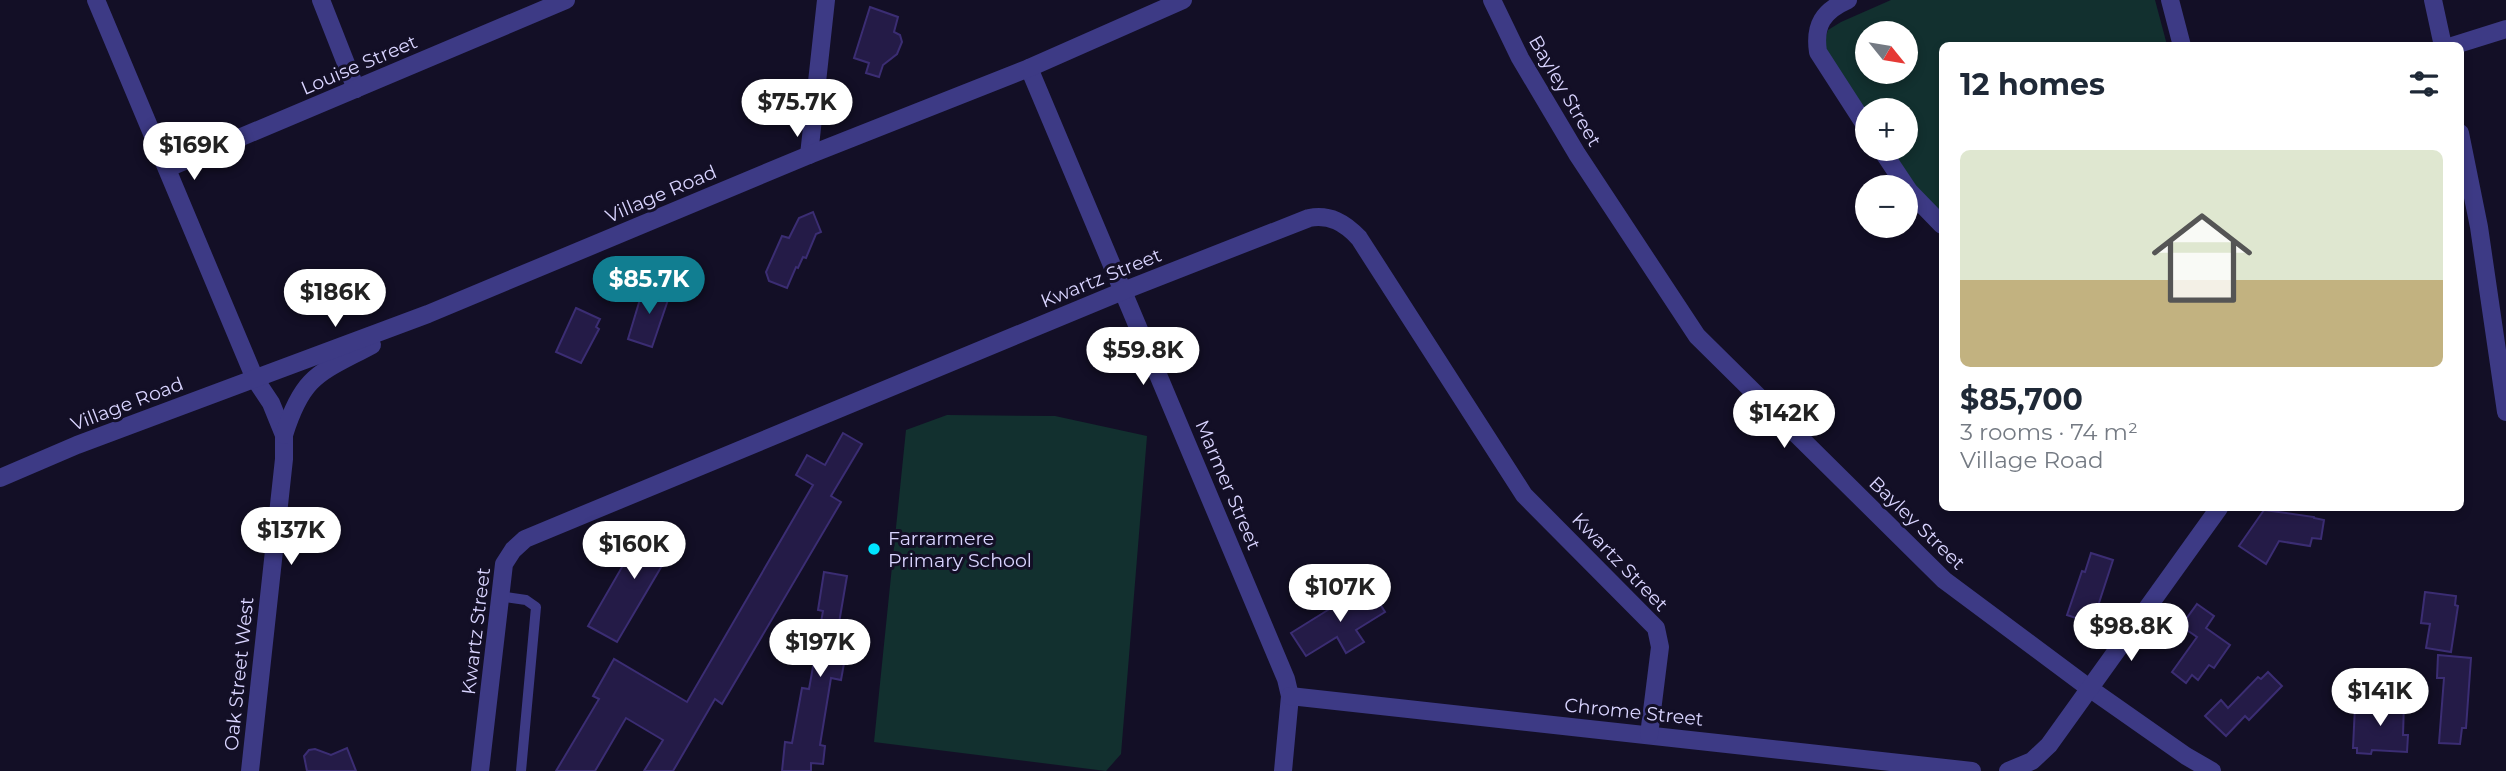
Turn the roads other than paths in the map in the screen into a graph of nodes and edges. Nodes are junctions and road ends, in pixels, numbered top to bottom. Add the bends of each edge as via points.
1 (96, 0) edge
2 (321, 0) edge
3 (566, 0) edge
4 (827, 0) edge
5 (1183, 0) edge
6 (1492, 0) edge
7 (1848, 0) edge
8 (2170, 0) edge
9 (2433, 0) edge
10 (2506, 29) edge
11 (2181, 42) edge
12 (2442, 42) edge
13 (2464, 42) edge
14 (1029, 68) junction
15 (356, 89) junction
16 (1855, 109) edge
17 (2464, 153) edge
18 (809, 155) junction
19 (1889, 161) edge
20 (168, 169) junction
21 (1939, 222) edge
22 (1123, 292) junction
23 (428, 314) junction
24 (255, 379) junction
25 (2506, 412) edge
26 (284, 435) junction
27 (0, 478) edge
28 (2217, 511) edge
29 (499, 597) junction
30 (2089, 688) junction
31 (1290, 696) junction
32 (1649, 735) junction
33 (250, 771) edge
34 (480, 771) edge
35 (521, 771) edge
36 (1283, 771) edge
37 (1972, 771) edge
38 (2008, 771) edge
39 (2212, 771) edge

1 - 20 street, Oak Street West
2 - 15 street
3 - 15 street, Louise Street
4 - 18 street
5 - 14 street, Village Road
6 - 30 street, Bayley Street via 1577,155 1697,336 1944,580
7 - 16 street via 1834,6 1818,27 1818,52
8 - 11 street
9 - 12 street
10 - 13 street
14 - 18 street, Village Road
14 - 22 street, Marmer Street
15 - 20 street, Louise Street
17 - 25 street
18 - 23 street, Village Road
19 - 21 street via 1909,191
20 - 24 street, Oak Street West
22 - 29 street, Kwartz Street via 538,532 519,545 504,565
22 - 31 street, Marmer Street via 1233,548
22 - 32 street, Kwartz Street via 1309,218 1338,220 1352,230 1524,495 1656,628 1660,647
23 - 24 street, Village Road
23 - 26 street, Village Road via 310,381 294,404
24 - 26 street, Oak Street West
24 - 27 street, Village Road
26 - 33 street, Oak Street West
28 - 30 street
29 - 34 street, Kwartz Street
29 - 35 lane via 526,600 536,607
30 - 38 street via 2039,755
30 - 39 street, Bayley Street
31 - 32 street, Chrome Street
31 - 36 street, Marmer Street
32 - 37 street, Chrome Street

